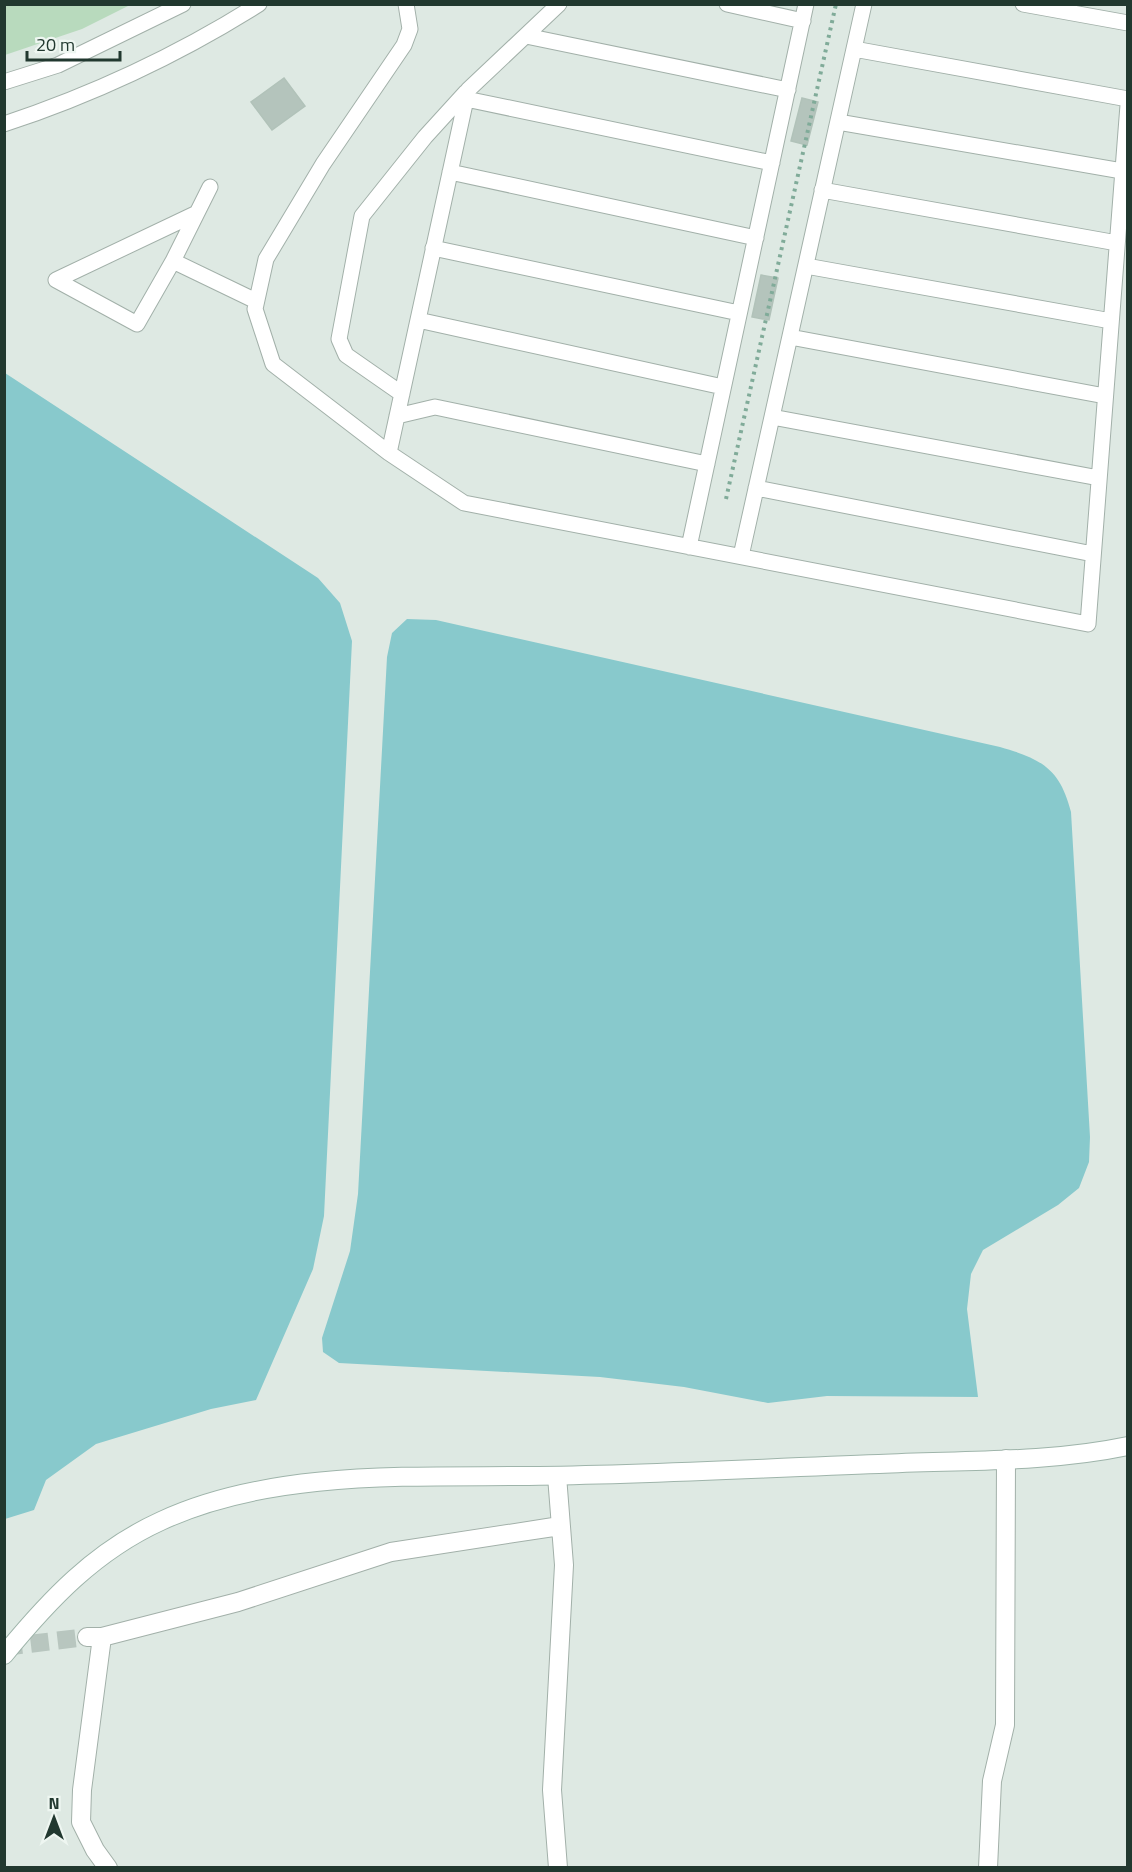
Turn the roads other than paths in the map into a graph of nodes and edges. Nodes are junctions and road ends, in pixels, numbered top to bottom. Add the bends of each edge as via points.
1 (183, 4) edge
2 (260, 4) edge
3 (406, 4) edge
4 (559, 4) edge
5 (727, 4) edge
6 (806, 4) edge
7 (864, 4) edge
8 (1023, 4) edge
9 (803, 21) junction
10 (1128, 23) edge
11 (526, 36) junction
12 (854, 49) junction
13 (4, 82) edge
14 (788, 90) junction
15 (467, 94) junction
16 (1128, 99) edge
17 (1128, 105) edge
18 (838, 122) junction
19 (4, 124) edge
20 (772, 163) junction
21 (1122, 171) junction
22 (450, 172) junction
23 (210, 187) dead end
24 (822, 190) junction
25 (197, 213) junction
26 (756, 238) junction
27 (1117, 243) junction
28 (433, 248) junction
29 (173, 261) junction
30 (806, 266) junction
31 (256, 301) junction
32 (739, 313) junction
33 (418, 320) junction
34 (1111, 321) junction
35 (790, 337) junction
36 (723, 387) junction
37 (402, 394) junction
38 (1105, 396) junction
39 (397, 416) junction
40 (772, 417) junction
41 (388, 453) junction
42 (707, 464) junction
43 (1099, 478) junction
44 (756, 488) junction
45 (688, 546) junction
46 (1093, 554) junction
47 (741, 556) junction
48 (1128, 1446) edge
49 (1006, 1459) junction
50 (557, 1476) junction
51 (560, 1526) junction
52 (4, 1655) edge
53 (108, 1868) edge
54 (558, 1868) edge
55 (988, 1868) edge

1 - 13 lane via 58,65
2 - 19 lane via 142,71 72,102
3 - 31 lane via 410,29 404,45 323,164 266,259
4 - 11 lane
5 - 9 lane
6 - 9 lane
7 - 12 lane
8 - 10 lane
9 - 14 lane
11 - 14 lane
11 - 15 lane
12 - 16 lane
12 - 18 lane
14 - 20 lane
15 - 20 lane
15 - 22 lane
15 - 37 lane via 425,137 362,216 339,339 346,355
17 - 21 lane
18 - 21 lane
18 - 24 lane
20 - 26 lane
21 - 27 lane
22 - 26 lane
22 - 28 lane
23 - 25 lane
24 - 27 lane
24 - 30 lane
25 - 29 lane
25 - 29 lane via 56,280 137,324
26 - 32 lane
27 - 34 lane
28 - 32 lane
28 - 33 lane
29 - 31 lane
30 - 34 lane
30 - 35 lane
31 - 41 lane via 255,309 273,364
32 - 36 lane
33 - 36 lane
33 - 37 lane
34 - 38 lane
35 - 38 lane
35 - 40 lane
36 - 42 lane
37 - 39 lane
38 - 43 lane
39 - 41 lane
39 - 42 lane via 435,407
40 - 43 lane
40 - 44 lane
41 - 45 lane via 464,503
42 - 45 lane
43 - 46 lane
44 - 46 lane
44 - 47 lane
45 - 47 lane
46 - 47 lane via 1088,624
48 - 49 street via 1093,1454
49 - 50 street
49 - 55 street via 1005,1725 992,1781
50 - 51 street
50 - 52 street via 334,1481 249,1494 202,1506 153,1525 79,1573
51 - 53 street via 391,1552 238,1602 95,1637 81,1822
51 - 54 street via 564,1565 552,1790

